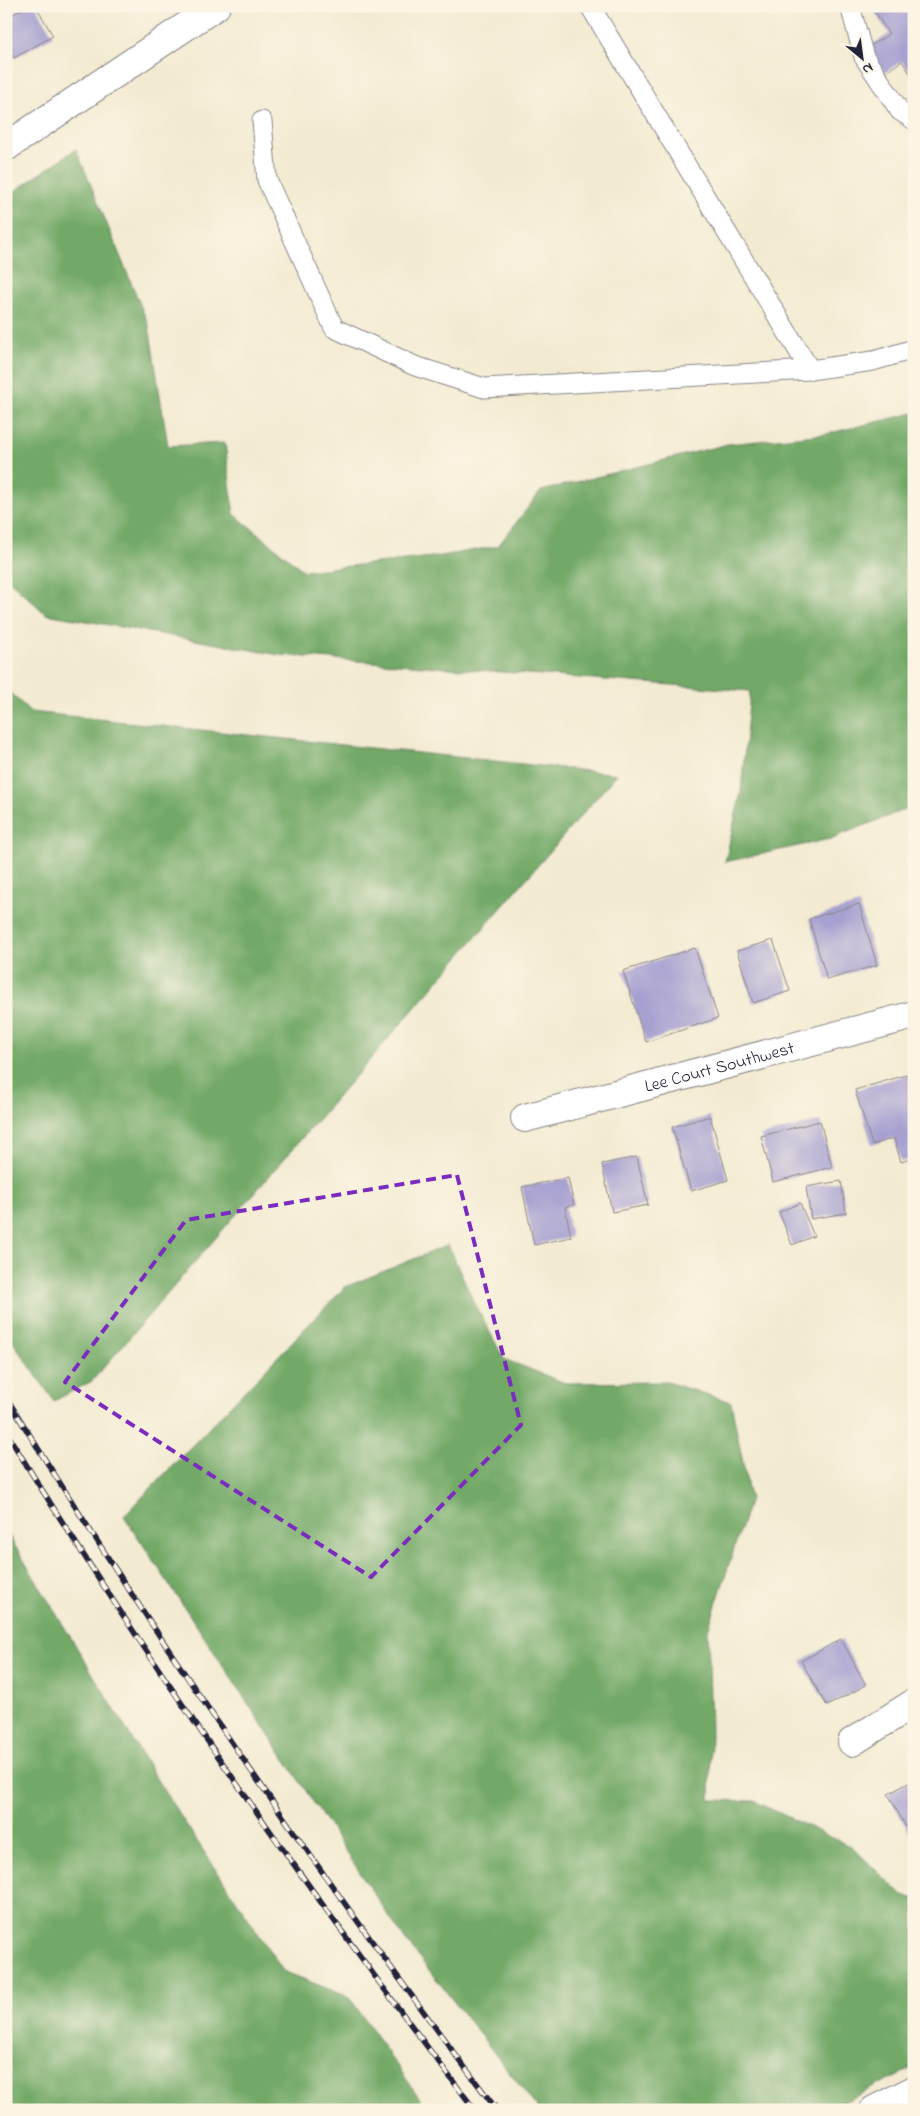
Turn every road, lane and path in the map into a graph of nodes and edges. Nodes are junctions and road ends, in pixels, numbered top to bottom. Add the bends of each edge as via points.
1 (216, 6) edge
2 (590, 6) edge
3 (850, 6) edge
4 (914, 120) edge
5 (262, 121) dead end
6 (6, 147) edge
7 (914, 349) edge
8 (810, 370) junction
9 (914, 1014) edge
10 (525, 1118) dead end
11 (914, 1704) edge
12 (852, 1742) dead end
13 (914, 2090) edge
14 (874, 2110) edge

1 - 6 street
2 - 8 lane
3 - 4 lane via 864,57 900,111
5 - 8 lane via 267,180 334,328 414,366 484,388
7 - 8 lane via 873,361
9 - 10 street, Lee Court Southwest
11 - 12 street
13 - 14 street

